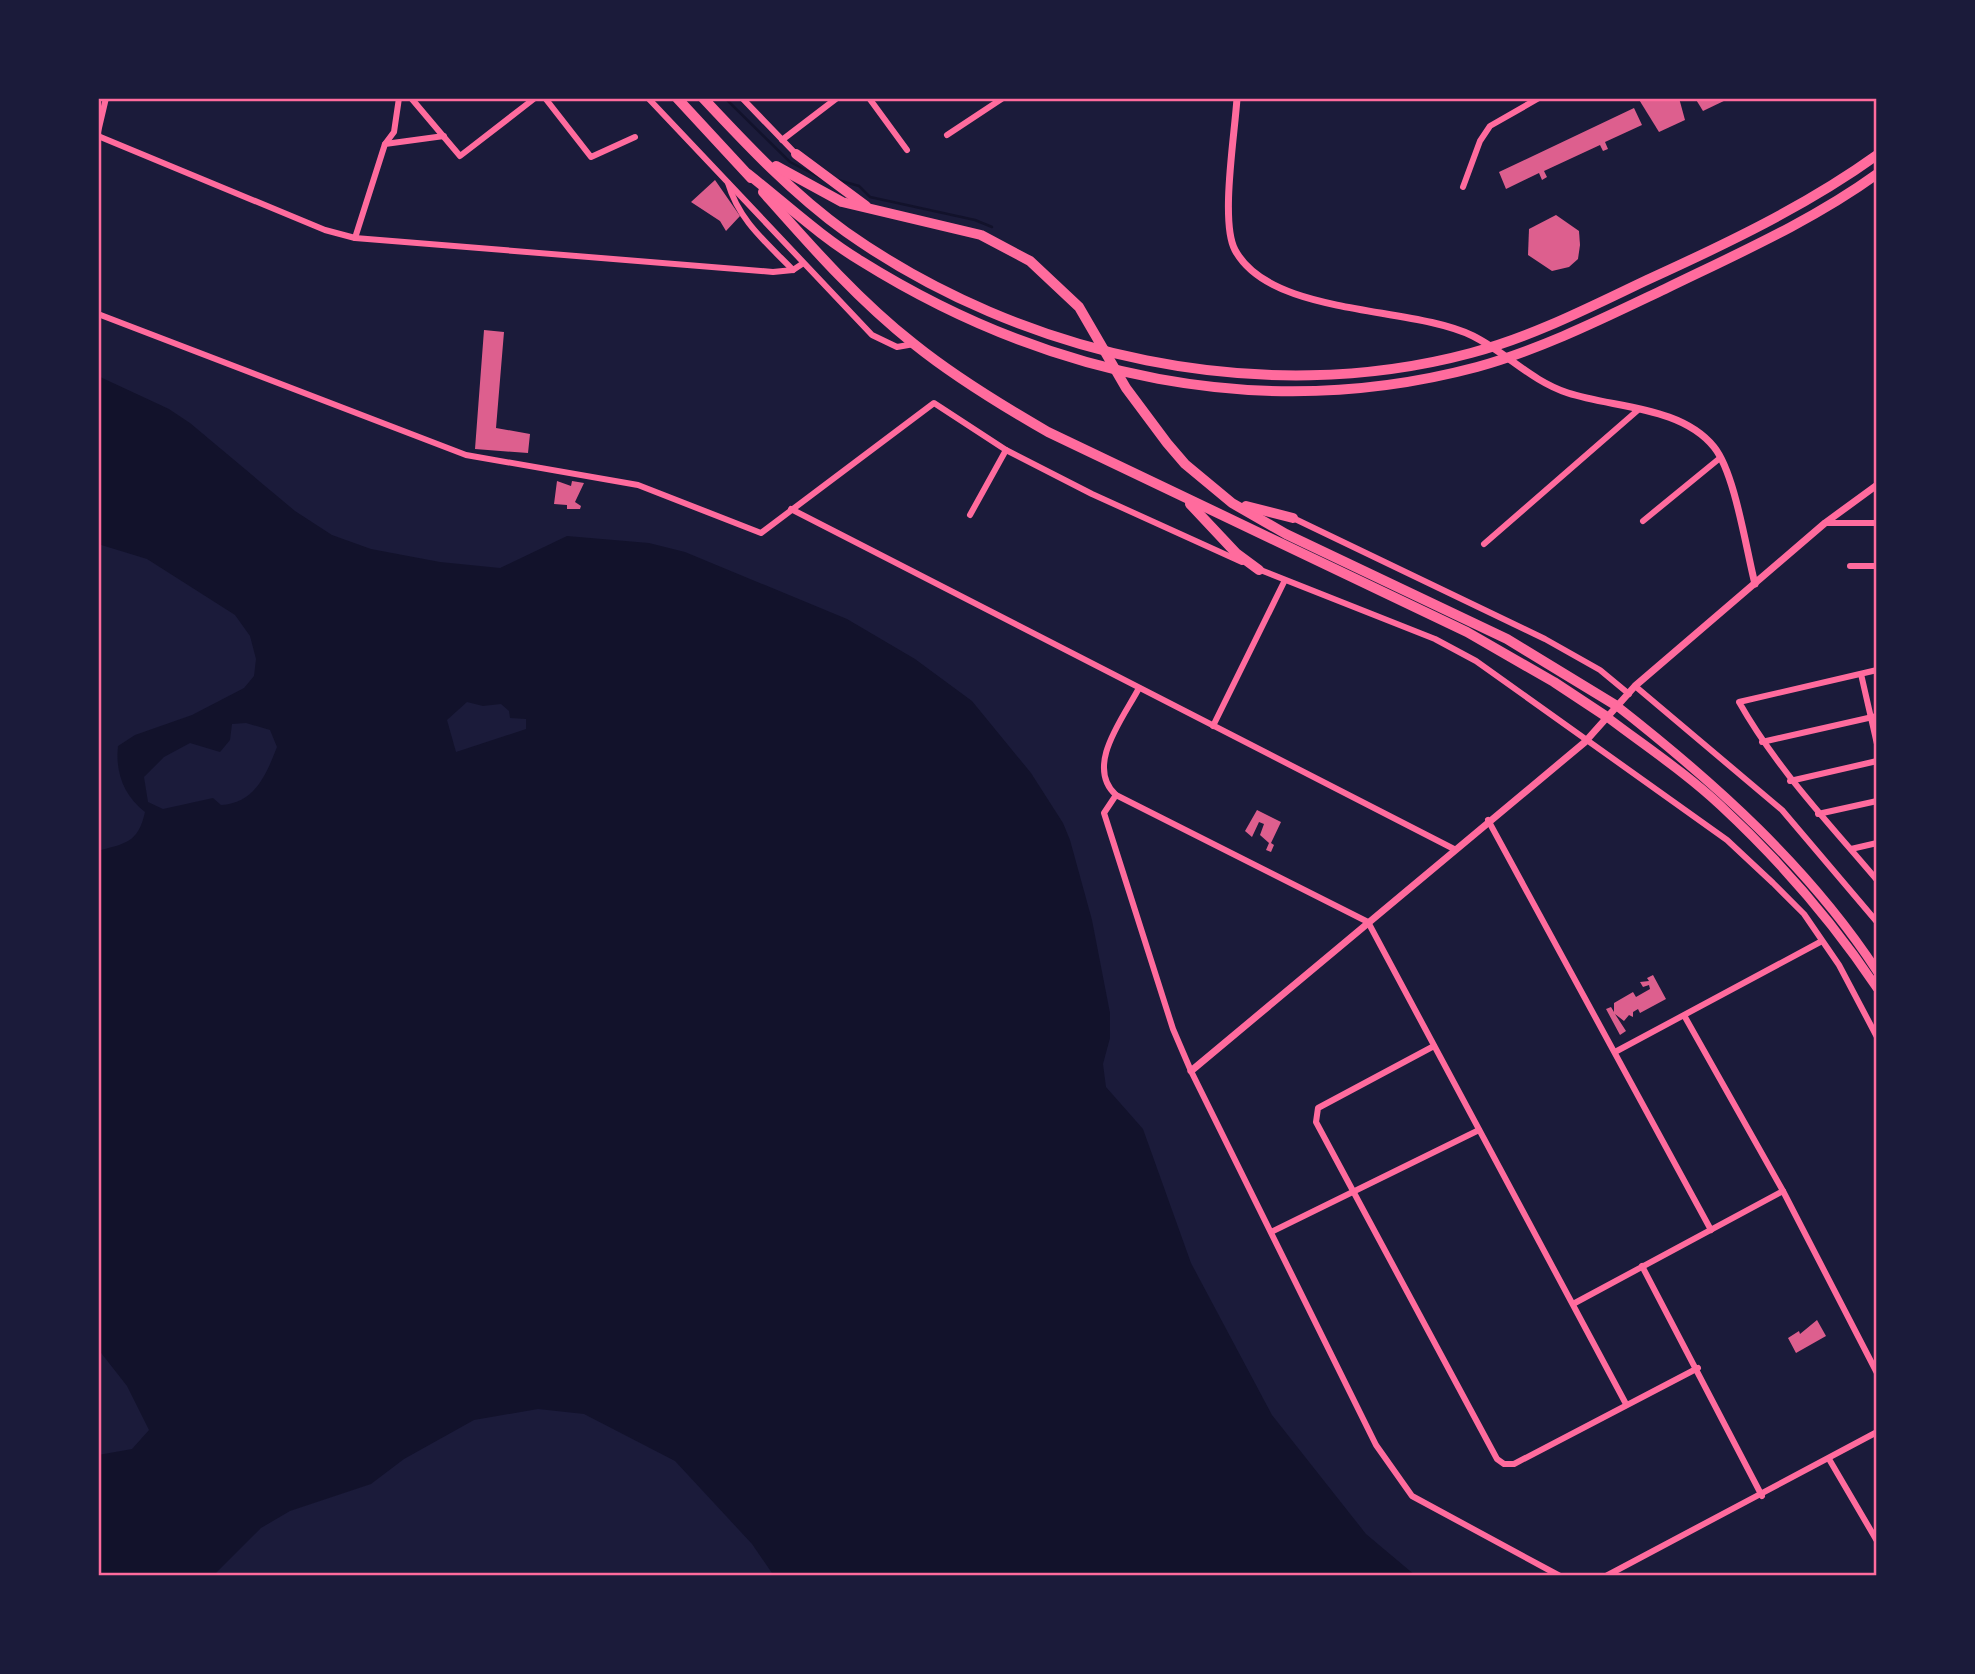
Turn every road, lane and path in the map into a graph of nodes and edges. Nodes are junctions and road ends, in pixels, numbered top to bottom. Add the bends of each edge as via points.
1 (106, 98) edge
2 (399, 98) edge
3 (411, 98) edge
4 (535, 98) edge
5 (545, 98) edge
6 (648, 98) edge
7 (677, 98) edge
8 (702, 98) edge
9 (742, 98) edge
10 (837, 98) edge
11 (869, 98) edge
12 (1003, 98) edge
13 (1237, 98) edge
14 (1539, 98) edge
15 (98, 134) edge
16 (947, 135) dead end
17 (443, 136) junction
18 (635, 136) dead end
19 (782, 140) junction
20 (385, 144) junction
21 (907, 150) dead end
22 (755, 151) junction
23 (796, 154) joint
24 (1877, 155) edge
25 (748, 174) junction
26 (1877, 174) edge
27 (727, 180) junction
28 (1463, 187) dead end
29 (875, 212) junction
30 (355, 239) junction
31 (802, 264) junction
32 (793, 270) junction
33 (98, 314) edge
34 (914, 344) junction
35 (1638, 410) junction
36 (1006, 450) junction
37 (1720, 457) junction
38 (1877, 485) edge
39 (1185, 498) junction
40 (1232, 503) junction
41 (791, 509) junction
42 (970, 515) dead end
43 (1293, 519) joint
44 (1643, 521) dead end
45 (1825, 523) junction
46 (1877, 523) edge
47 (1484, 544) dead end
48 (1850, 566) dead end
49 (1877, 566) edge
50 (1259, 570) junction
51 (1284, 582) junction
52 (1755, 584) junction
53 (1877, 670) edge
54 (1861, 674) junction
55 (1635, 686) junction
56 (1139, 688) junction
57 (1629, 694) junction
58 (1617, 706) junction
59 (1874, 716) edge
60 (1607, 717) junction
61 (1213, 726) junction
62 (1586, 742) junction
63 (1762, 742) junction
64 (1877, 744) edge
65 (1877, 761) edge
66 (1790, 781) junction
67 (1116, 795) junction
68 (1877, 801) edge
69 (1818, 814) junction
70 (1488, 820) junction
71 (1877, 843) edge
72 (1454, 849) junction
73 (1851, 849) junction
74 (1877, 880) edge
75 (1368, 922) junction
76 (1877, 922) edge
77 (1822, 940) junction
78 (1877, 971) edge
79 (1877, 988) edge
80 (1685, 1017) junction
81 (1877, 1037) edge
82 (1434, 1046) junction
83 (1615, 1052) junction
84 (1191, 1071) junction
85 (1479, 1130) junction
86 (1783, 1191) junction
87 (1353, 1193) junction
88 (1711, 1230) junction
89 (1271, 1232) junction
90 (1642, 1266) junction
91 (1573, 1304) junction
92 (1698, 1368) junction
93 (1877, 1373) edge
94 (1626, 1404) junction
95 (1877, 1432) edge
96 (1829, 1459) junction
97 (1762, 1496) junction
98 (1877, 1541) edge
99 (1560, 1576) edge
100 (1606, 1576) edge

1 - 15 street
2 - 20 street via 394,132
3 - 17 street
4 - 17 street via 460,156
5 - 18 street via 591,157
6 - 27 street
7 - 25 highway
8 - 22 highway
9 - 19 street
10 - 19 street
11 - 21 street
12 - 16 street
13 - 35 street via 1229,237 1245,265 1259,278 1307,296 1473,336 1540,382 1590,400
14 - 28 street via 1490,126
15 - 30 street
17 - 20 street
19 - 23 street
20 - 30 street
22 - 24 highway via 847,232 943,289 992,312 1142,359 1189,369 1267,376 1336,376 1398,369 1509,340 1692,260 1832,188
22 - 29 highway via 822,194
23 - 29 highway
25 - 26 highway via 858,260 1010,337 1090,365 1153,379 1268,391 1399,384 1521,353 1738,254 1844,198
25 - 34 highway via 820,257
27 - 31 street
27 - 32 street via 744,220
29 - 40 highway via 981,235 1030,261 1079,307 1126,388 1167,443
30 - 32 street
31 - 32 street
31 - 34 street via 872,335 897,347
33 - 41 street via 466,455 638,485 761,533
34 - 39 highway via 994,401 1048,432
35 - 37 street via 1700,433
35 - 47 street
36 - 41 street via 934,402
36 - 42 street
36 - 50 street
37 - 44 street
37 - 52 street
38 - 45 street
39 - 50 highway via 1236,553
39 - 60 highway via 1467,632
40 - 43 highway
40 - 58 highway via 1286,534 1507,639
41 - 56 street
43 - 57 street via 1545,639 1600,670
45 - 46 street
45 - 52 street
48 - 49 street
50 - 51 street
51 - 61 street
51 - 62 street via 1435,639 1531,698
52 - 55 street
53 - 54 street
54 - 59 street
54 - 63 street via 1739,702
55 - 57 street
55 - 76 street via 1782,810
56 - 61 street
56 - 67 street via 1106,752 1104,778
57 - 58 street
58 - 60 street
58 - 78 main road via 1699,771 1786,856
59 - 63 street
59 - 64 street
60 - 62 street
60 - 79 main road via 1720,804 1778,862
61 - 72 street
62 - 70 street
62 - 77 street via 1727,840 1804,914
63 - 66 street
65 - 66 street
66 - 69 street
67 - 75 street
67 - 84 street via 1104,813 1173,1029
68 - 69 street
69 - 73 street
70 - 72 street
70 - 83 street
71 - 73 street
72 - 75 street
73 - 74 street
75 - 82 street
75 - 84 street
77 - 80 street
77 - 81 street
80 - 83 street
80 - 86 street
82 - 85 street
82 - 87 street via 1318,1108 1316,1122
83 - 88 street
84 - 89 street
85 - 87 street
85 - 91 street
86 - 88 street
86 - 93 street
87 - 89 street
87 - 94 street via 1497,1459 1514,1464
88 - 90 street
89 - 99 street via 1376,1445 1412,1496
90 - 91 street
90 - 92 street
91 - 94 street
92 - 94 street
92 - 97 street
95 - 96 street
96 - 97 street
96 - 98 street
97 - 100 street

